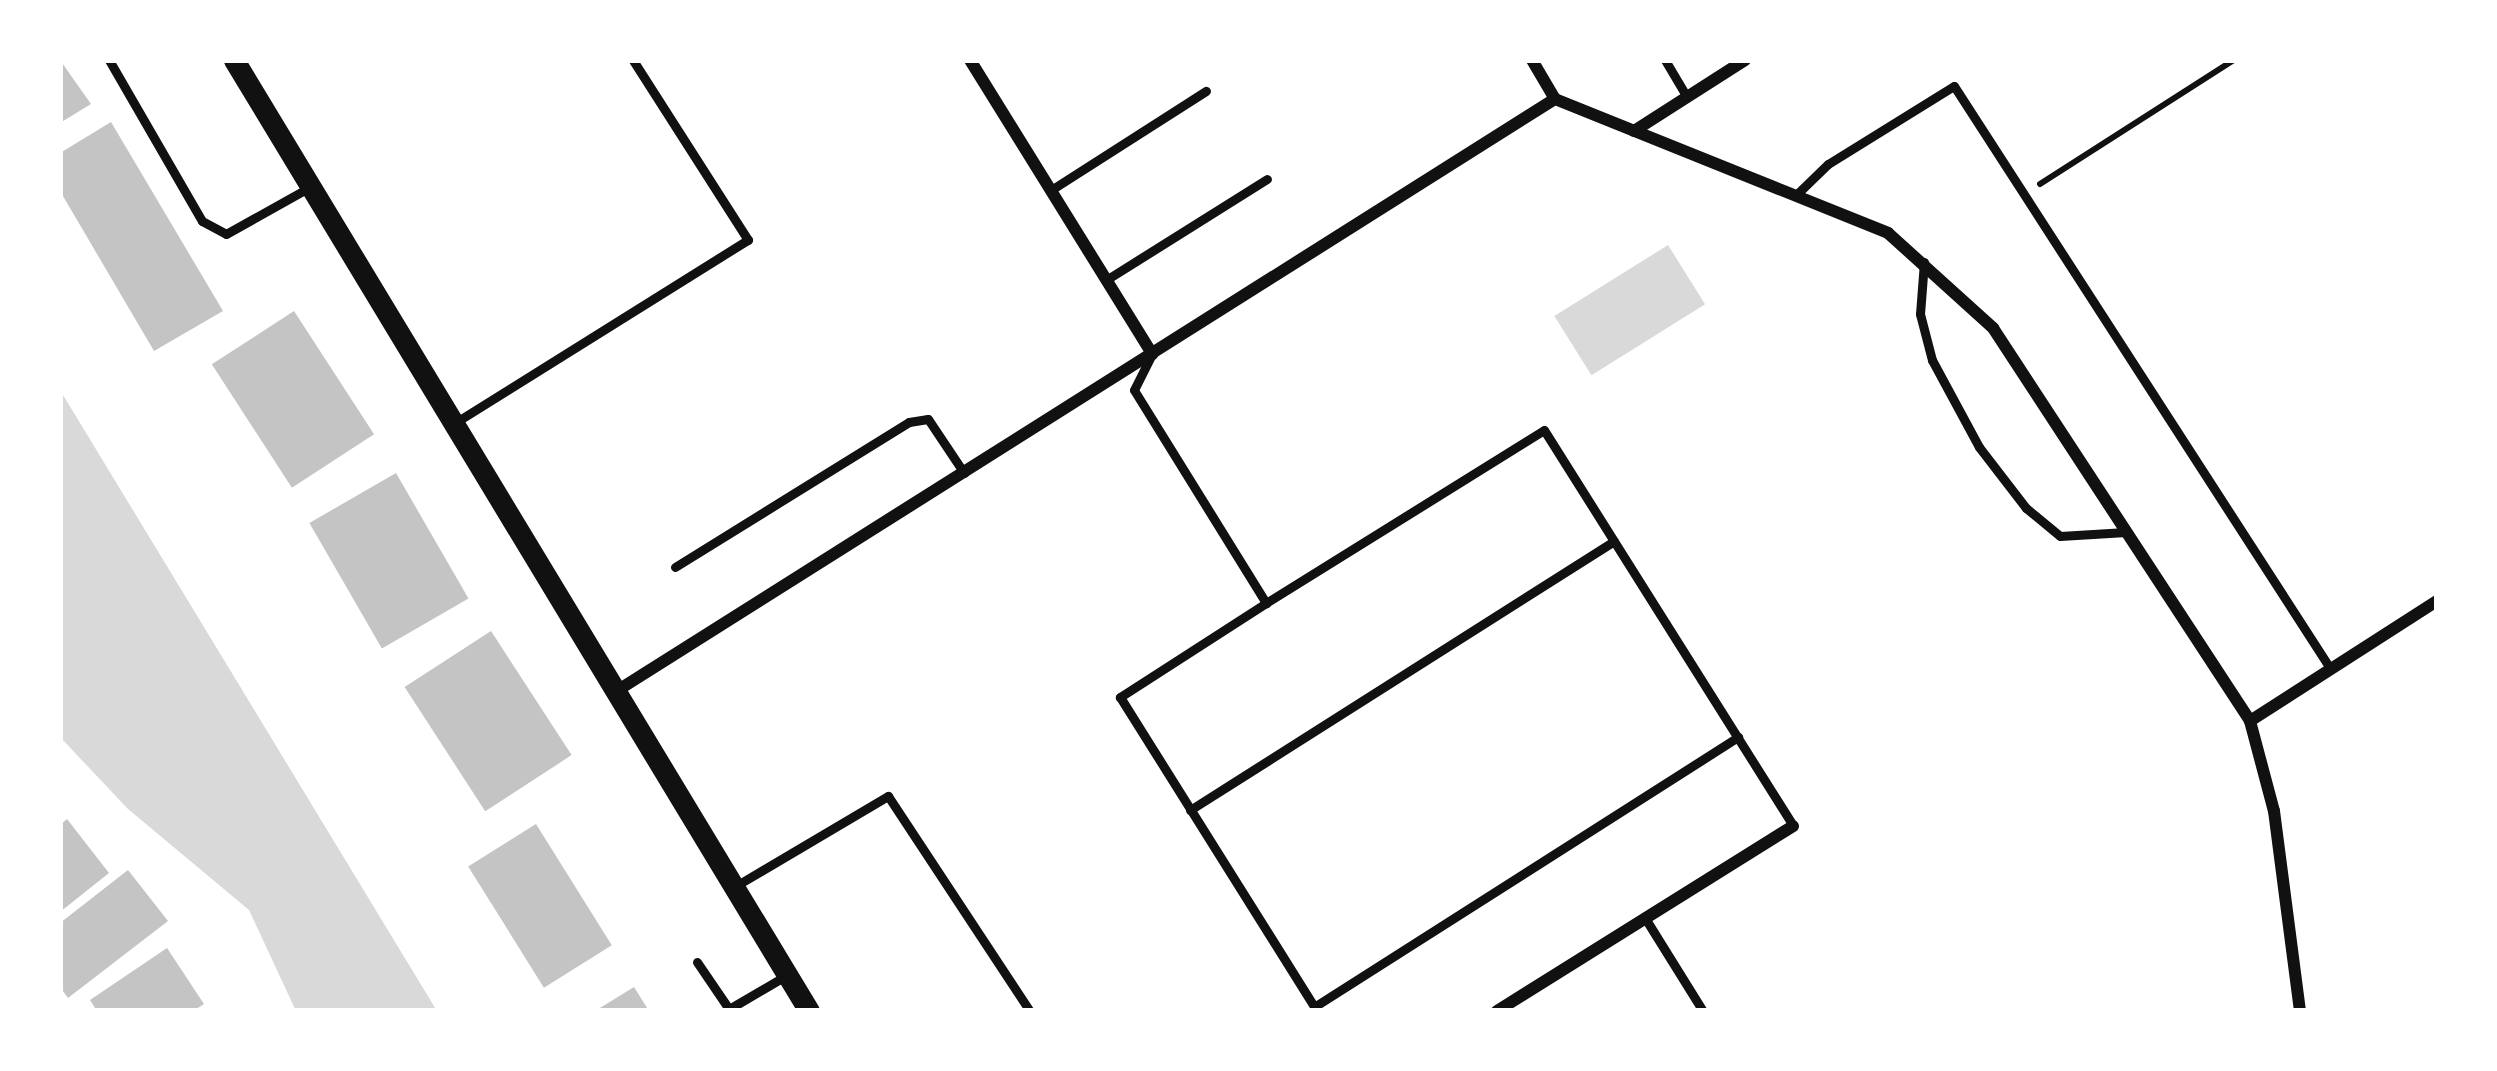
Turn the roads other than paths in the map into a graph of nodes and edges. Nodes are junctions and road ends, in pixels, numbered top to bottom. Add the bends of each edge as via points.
1 (109, 60) edge
2 (233, 60) edge
3 (633, 60) edge
4 (970, 60) edge
5 (1532, 60) edge
6 (1665, 60) edge
7 (1744, 60) edge
8 (1206, 92) dead end
9 (1687, 97) junction
10 (1555, 99) junction
11 (1634, 131) junction
12 (1267, 179) dead end
13 (310, 187) junction
14 (1051, 190) junction
15 (1797, 194) junction
16 (1924, 262) junction
17 (1106, 280) junction
18 (1152, 354) junction
19 (453, 424) junction
20 (964, 473) junction
21 (2126, 532) junction
22 (1614, 541) junction
23 (675, 567) dead end
24 (2437, 601) edge
25 (1266, 603) junction
26 (2330, 668) junction
27 (615, 692) junction
28 (2250, 721) junction
29 (1738, 737) junction
30 (1190, 810) junction
31 (1793, 826) joint
32 (734, 887) junction
33 (1645, 918) junction
34 (697, 962) dead end
35 (787, 975) junction
36 (1315, 1009) edge
37 (730, 1010) edge
38 (809, 1011) edge
39 (1030, 1011) edge
40 (1497, 1011) edge
41 (1703, 1011) edge
42 (2300, 1011) edge

1 - 13 lane via 202,221 226,234
2 - 13 street
3 - 19 lane via 748,240
4 - 14 street
5 - 10 street
6 - 9 lane
7 - 9 street
8 - 14 lane
9 - 11 street
10 - 11 street
10 - 18 street
11 - 15 street
12 - 17 lane
13 - 19 street
14 - 17 street
15 - 16 street via 1888,232
15 - 26 lane via 1828,164 1954,86
16 - 21 street via 1993,328
16 - 21 lane via 1920,314 1932,360 1979,447 2026,508 2060,536
17 - 18 street
18 - 20 street
18 - 25 lane via 1134,390
19 - 27 street
20 - 23 lane via 928,419 909,422
20 - 27 street
21 - 28 street
22 - 25 lane via 1544,430
22 - 29 lane
22 - 30 lane
24 - 26 street
25 - 30 lane via 1120,697
26 - 28 street
27 - 32 street
28 - 42 street via 2274,811
29 - 31 lane
29 - 36 lane
30 - 36 lane
31 - 33 street
32 - 35 street
32 - 39 lane via 887,796
33 - 40 street
33 - 41 lane
34 - 37 lane
35 - 37 lane
35 - 38 street

